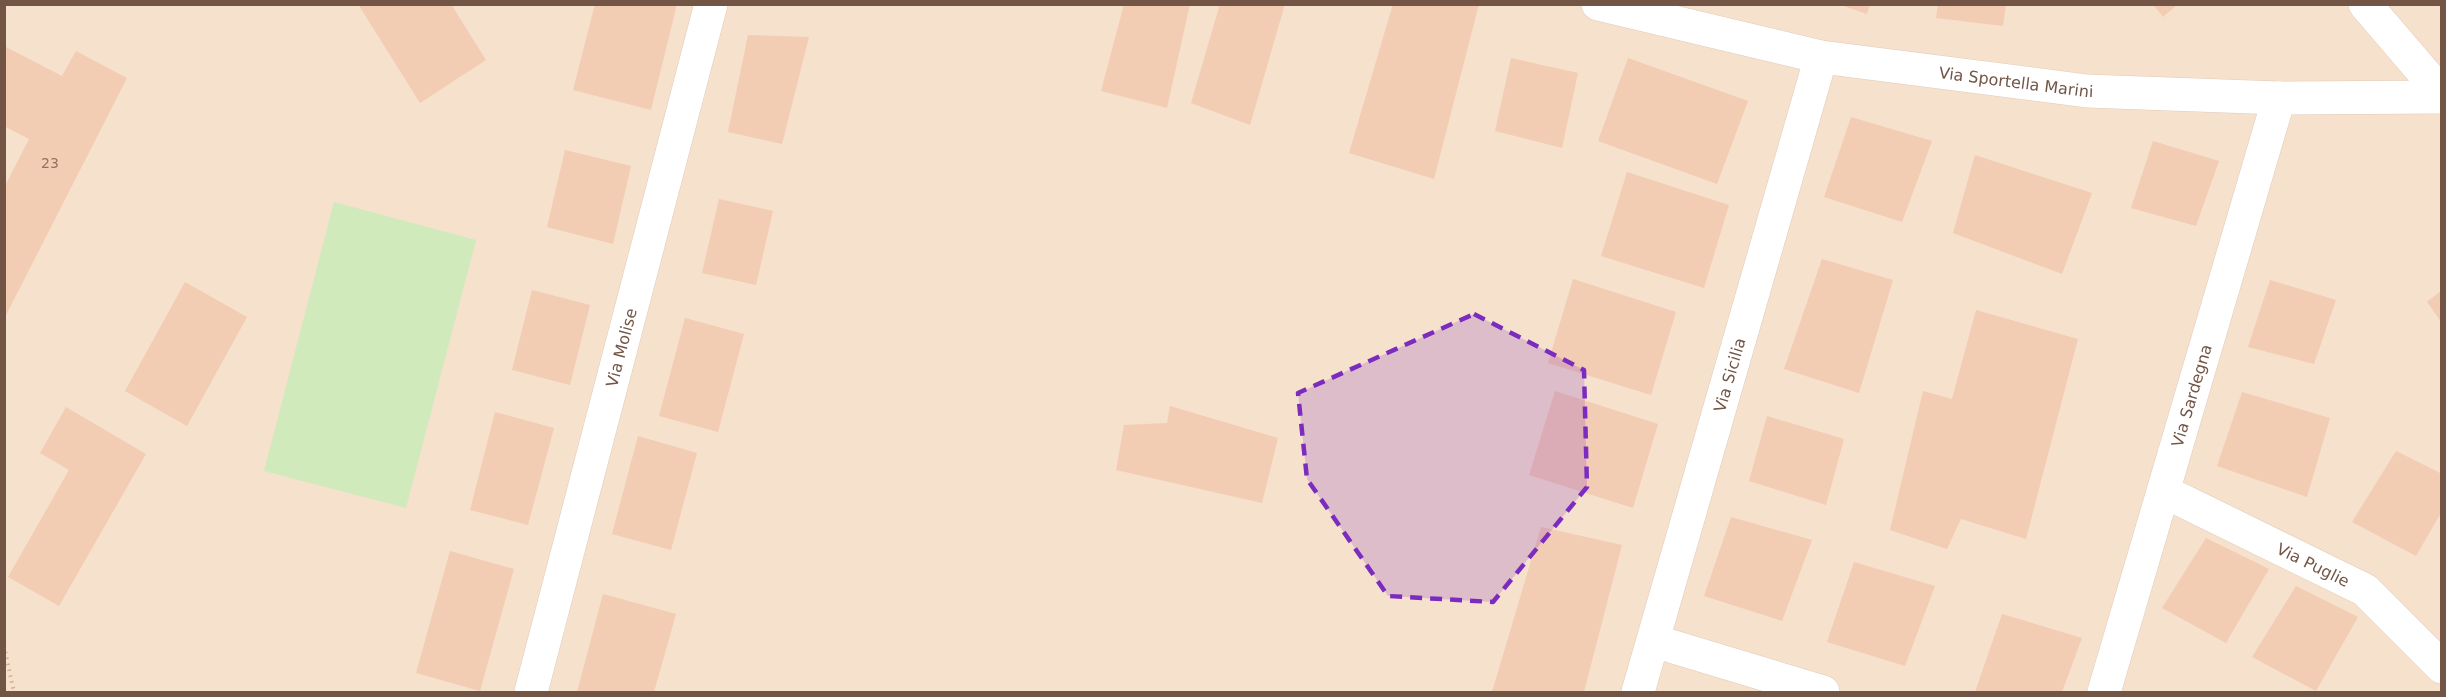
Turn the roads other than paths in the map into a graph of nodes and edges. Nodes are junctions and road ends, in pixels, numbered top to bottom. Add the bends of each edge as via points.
1 (711, 4) edge
2 (1598, 4) edge
3 (2365, 4) edge
4 (1821, 57) junction
5 (2442, 95) edge
6 (2279, 98) junction
7 (2165, 492) junction
8 (1654, 641) junction
9 (2442, 667) edge
10 (531, 693) edge
11 (1638, 693) edge
12 (1823, 693) edge
13 (2104, 693) edge

1 - 10 street, Via Molise
2 - 4 street, Via Sportella Marini
3 - 5 street
4 - 6 street, Via Sportella Marini via 2087,91
4 - 8 street, Via Sicilia
5 - 6 street, Via Sportella Marini
6 - 7 street, Via Sardegna
7 - 9 street, Via Puglie via 2365,590
7 - 13 street, Via Sardegna
8 - 11 street, Via Sicilia
8 - 12 street

